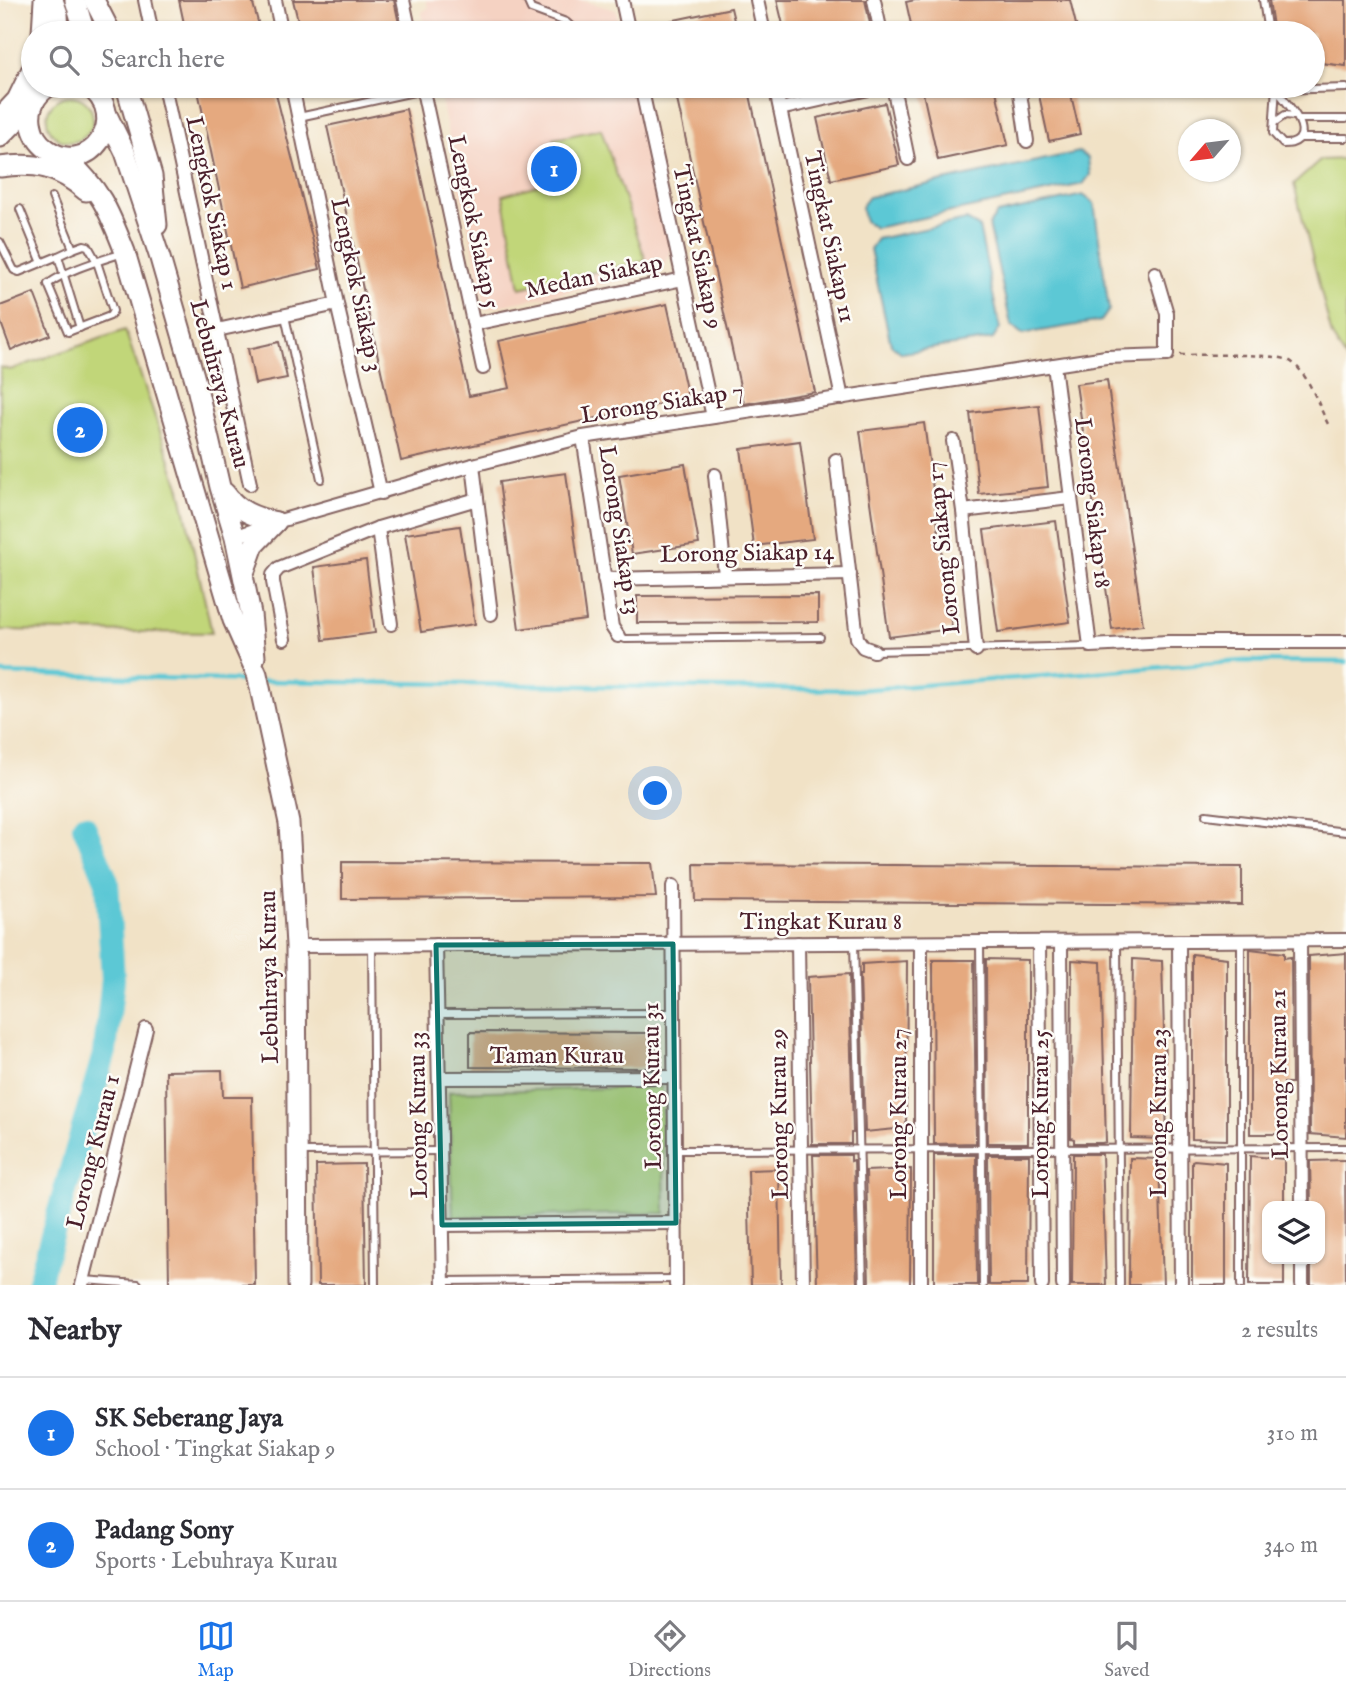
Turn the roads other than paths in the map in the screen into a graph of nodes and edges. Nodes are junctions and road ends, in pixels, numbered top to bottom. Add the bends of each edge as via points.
1 (44, 0) edge
2 (53, 0) edge
3 (75, 0) edge
4 (94, 0) edge
5 (145, 0) edge
6 (275, 0) edge
7 (403, 0) edge
8 (527, 0) edge
9 (622, 0) edge
10 (757, 0) edge
11 (874, 0) edge
12 (1263, 0) edge
13 (43, 21) edge
14 (58, 21) edge
15 (81, 21) edge
16 (105, 21) edge
17 (149, 21) edge
18 (279, 21) edge
19 (407, 21) edge
20 (563, 21) edge
21 (626, 21) edge
22 (761, 21) edge
23 (878, 21) edge
24 (1266, 21) edge
25 (1325, 88) edge
26 (1346, 88) edge
27 (21, 92) edge
28 (38, 98) edge
29 (129, 98) edge
30 (167, 98) edge
31 (295, 98) edge
32 (380, 98) edge
33 (424, 98) edge
34 (644, 98) edge
35 (778, 98) edge
36 (829, 98) edge
37 (895, 98) edge
38 (1021, 98) edge
39 (1275, 98) edge
40 (1283, 98) edge
41 (104, 101) edge
42 (33, 104) junction
43 (780, 109) junction
44 (299, 117) junction
45 (0, 118) edge
46 (1297, 118) junction
47 (1346, 119) edge
48 (1274, 124) junction
49 (0, 137) edge
50 (1300, 138) junction
51 (1346, 138) edge
52 (1027, 141) dead end
53 (58, 155) junction
54 (0, 157) edge
55 (908, 159) dead end
56 (0, 167) edge
57 (52, 197) dead end
58 (20, 209) dead end
59 (117, 231) junction
60 (0, 242) edge
61 (73, 249) junction
62 (125, 252) junction
63 (58, 256) junction
64 (160, 258) junction
65 (97, 262) junction
66 (42, 263) junction
67 (1155, 273) dead end
68 (65, 275) junction
69 (683, 279) junction
70 (337, 304) junction
71 (285, 316) junction
72 (474, 324) junction
73 (80, 328) junction
74 (217, 330) junction
75 (1054, 365) junction
76 (483, 368) dead end
77 (196, 383) junction
78 (166, 392) junction
79 (842, 398) junction
80 (713, 417) junction
81 (583, 437) junction
82 (953, 441) dead end
83 (185, 453) junction
84 (836, 460) dead end
85 (473, 465) junction
86 (715, 475) dead end
87 (321, 479) dead end
88 (250, 484) dead end
89 (220, 487) junction
90 (380, 493) junction
91 (1070, 498) junction
92 (477, 499) junction
93 (963, 511) junction
94 (276, 522) junction
95 (377, 528) junction
96 (235, 537) junction
97 (849, 573) junction
98 (243, 575) junction
99 (724, 575) junction
100 (604, 579) junction
101 (491, 614) dead end
102 (391, 624) dead end
103 (618, 636) joint
104 (820, 637) dead end
105 (285, 639) dead end
106 (1346, 642) edge
107 (1090, 646) junction
108 (976, 650) junction
109 (874, 651) joint
110 (257, 673) junction
111 (1206, 816) dead end
112 (1346, 832) edge
113 (673, 886) dead end
114 (1346, 940) edge
115 (1241, 941) junction
116 (1300, 941) junction
117 (980, 942) junction
118 (1039, 942) junction
119 (1061, 942) junction
120 (1117, 942) junction
121 (1179, 942) junction
122 (798, 943) junction
123 (854, 943) junction
124 (921, 943) junction
125 (673, 944) junction
126 (436, 945) junction
127 (296, 946) junction
128 (372, 946) junction
129 (674, 1013) junction
130 (438, 1014) junction
131 (146, 1029) dead end
132 (674, 1077) junction
133 (439, 1078) junction
134 (1180, 1148) junction
135 (1241, 1148) junction
136 (1302, 1148) junction
137 (1346, 1148) edge
138 (919, 1149) junction
139 (982, 1149) junction
140 (1041, 1149) junction
141 (1062, 1149) junction
142 (1119, 1149) junction
143 (675, 1150) junction
144 (802, 1150) junction
145 (860, 1150) junction
146 (440, 1151) junction
147 (295, 1152) junction
148 (374, 1152) junction
149 (1302, 1201) edge
150 (676, 1223) junction
151 (442, 1225) junction
152 (1302, 1264) edge
153 (676, 1282) edge
154 (83, 1283) edge
155 (443, 1283) edge
156 (138, 1284) edge
157 (298, 1285) edge
158 (375, 1285) edge
159 (803, 1285) edge
160 (863, 1285) edge
161 (921, 1285) edge
162 (983, 1285) edge
163 (1042, 1285) edge
164 (1063, 1285) edge
165 (1120, 1285) edge
166 (1181, 1285) edge
167 (1241, 1285) edge
168 (1302, 1285) edge

1 - 13 street
2 - 14 street
3 - 15 street
4 - 16 street
5 - 17 street
6 - 18 street
7 - 19 street
8 - 20 lane via 531,9
9 - 21 street
10 - 22 street
11 - 23 street
12 - 24 lane
25 - 26 lane
27 - 45 street
28 - 42 street
29 - 64 street via 152,176
30 - 74 street, Lengkok Siakap 1
31 - 44 street, Lengkok Siakap 3
32 - 44 lane
33 - 72 street, Lengkok Siakap 5
34 - 69 street, Tingkat Siakap 9
35 - 43 street, Tingkat Siakap 11
36 - 43 street
37 - 55 street
38 - 52 street
39 - 48 lane
40 - 46 lane
41 - 53 street via 107,127 96,146 76,157
41 - 64 street, Lebuhraya Kurau
42 - 49 street
42 - 53 street, Lebuhraya Kurau via 33,132 40,145
43 - 79 street, Tingkat Siakap 11
44 - 70 street, Lengkok Siakap 3
46 - 47 lane
46 - 48 lane via 1285,115
46 - 50 lane via 1303,128
48 - 50 lane via 1273,133 1283,144
50 - 51 lane
53 - 54 street
53 - 59 street, Lebuhraya Kurau via 87,177 101,195
56 - 59 street via 28,164 69,177 89,193
57 - 61 lane
58 - 66 lane
59 - 62 street, Lebuhraya Kurau
60 - 66 lane via 14,270
61 - 63 lane
61 - 65 lane via 88,246
62 - 65 lane
62 - 78 street, Lebuhraya Kurau
63 - 66 lane
63 - 68 lane
64 - 77 street, Lebuhraya Kurau
65 - 68 lane
65 - 73 lane via 113,311
67 - 75 street, Lorong Siakap 7 via 1167,314 1167,355
68 - 73 lane
68 - 73 lane via 48,284 68,332
69 - 72 street, Medan Siakap
69 - 80 street, Tingkat Siakap 9
70 - 71 street
70 - 90 street, Lengkok Siakap 3
71 - 74 street
71 - 87 lane
72 - 76 street, Lengkok Siakap 5
74 - 88 street, Lengkok Siakap 1
75 - 79 street, Lorong Siakap 7
75 - 91 street, Lorong Siakap 18
77 - 78 street via 193,396 181,402
77 - 89 street, Lebuhraya Kurau
78 - 83 street, Lebuhraya Kurau
79 - 80 street, Lorong Siakap 7
80 - 81 street, Lorong Siakap 7
81 - 85 street, Lorong Siakap 7
81 - 100 street, Lorong Siakap 13
82 - 93 street, Lorong Siakap 17
83 - 96 street via 208,483 220,527
83 - 110 street, Lebuhraya Kurau via 233,620
84 - 97 street
85 - 90 street, Lorong Siakap 7
85 - 92 street
86 - 99 street
89 - 94 street via 242,511
89 - 96 street, Lebuhraya Kurau
90 - 94 street, Lorong Siakap 7
91 - 93 street
91 - 107 street, Lorong Siakap 18
92 - 95 street
92 - 101 street
93 - 108 street, Lorong Siakap 17
94 - 96 street, Lorong Siakap 7
94 - 98 street via 254,545
95 - 102 street
95 - 105 street via 279,568 273,575
96 - 98 street, Lebuhraya Kurau
97 - 99 street, Lorong Siakap 14
97 - 109 street via 857,638 863,647
98 - 110 street, Lebuhraya Kurau
99 - 100 street, Lorong Siakap 14
100 - 103 street, Lorong Siakap 13 via 612,627
103 - 104 lane, Lorong Siakap 13
106 - 107 street
107 - 108 lane
108 - 109 lane
110 - 127 street, Lebuhraya Kurau via 289,823
111 - 112 lane
113 - 125 street, Lorong Kurau 31
114 - 116 street, Tingkat Kurau 8
115 - 116 street, Tingkat Kurau 8
115 - 121 street, Tingkat Kurau 8
115 - 135 lane
116 - 136 street, Lorong Kurau 21
117 - 118 street, Tingkat Kurau 8
117 - 124 street, Tingkat Kurau 8
117 - 139 lane
118 - 119 street, Tingkat Kurau 8
118 - 140 street, Lorong Kurau 25
119 - 120 street, Tingkat Kurau 8
119 - 141 street, Lorong Kurau 25
120 - 121 street, Tingkat Kurau 8
120 - 142 lane
121 - 134 street, Lorong Kurau 23
122 - 123 street, Tingkat Kurau 8
122 - 125 street, Tingkat Kurau 8
122 - 144 street, Lorong Kurau 29
123 - 124 street, Tingkat Kurau 8
123 - 145 lane
124 - 138 street, Lorong Kurau 27
125 - 126 street, Tingkat Kurau 8
125 - 129 street, Lorong Kurau 31
126 - 128 street, Tingkat Kurau 8
126 - 130 street, Lorong Kurau 33
127 - 128 street, Tingkat Kurau 8
127 - 147 street, Lebuhraya Kurau
128 - 148 lane
129 - 130 lane
129 - 132 street, Lorong Kurau 31
130 - 133 street, Lorong Kurau 33
131 - 154 street, Lorong Kurau 1
132 - 133 street, Taman Kurau
132 - 143 street, Lorong Kurau 31
133 - 146 street, Lorong Kurau 33
134 - 135 lane
134 - 142 lane
134 - 166 street, Lorong Kurau 23
135 - 136 lane
135 - 167 lane
136 - 137 lane
136 - 149 street, Lorong Kurau 21
138 - 139 lane
138 - 145 lane
138 - 161 street, Lorong Kurau 27
139 - 140 lane
139 - 162 lane
140 - 141 lane
140 - 163 street, Lorong Kurau 25
141 - 142 lane
141 - 164 street, Lorong Kurau 25
142 - 165 lane
143 - 144 lane
143 - 150 street, Lorong Kurau 31
144 - 145 lane
144 - 159 street, Lorong Kurau 29
145 - 160 lane
146 - 148 lane
146 - 151 street, Lorong Kurau 33
147 - 148 lane
147 - 157 street, Lebuhraya Kurau
148 - 158 lane
150 - 151 street
150 - 153 street, Lorong Kurau 31
151 - 155 street, Lorong Kurau 33
152 - 168 street
153 - 155 lane
154 - 156 lane

